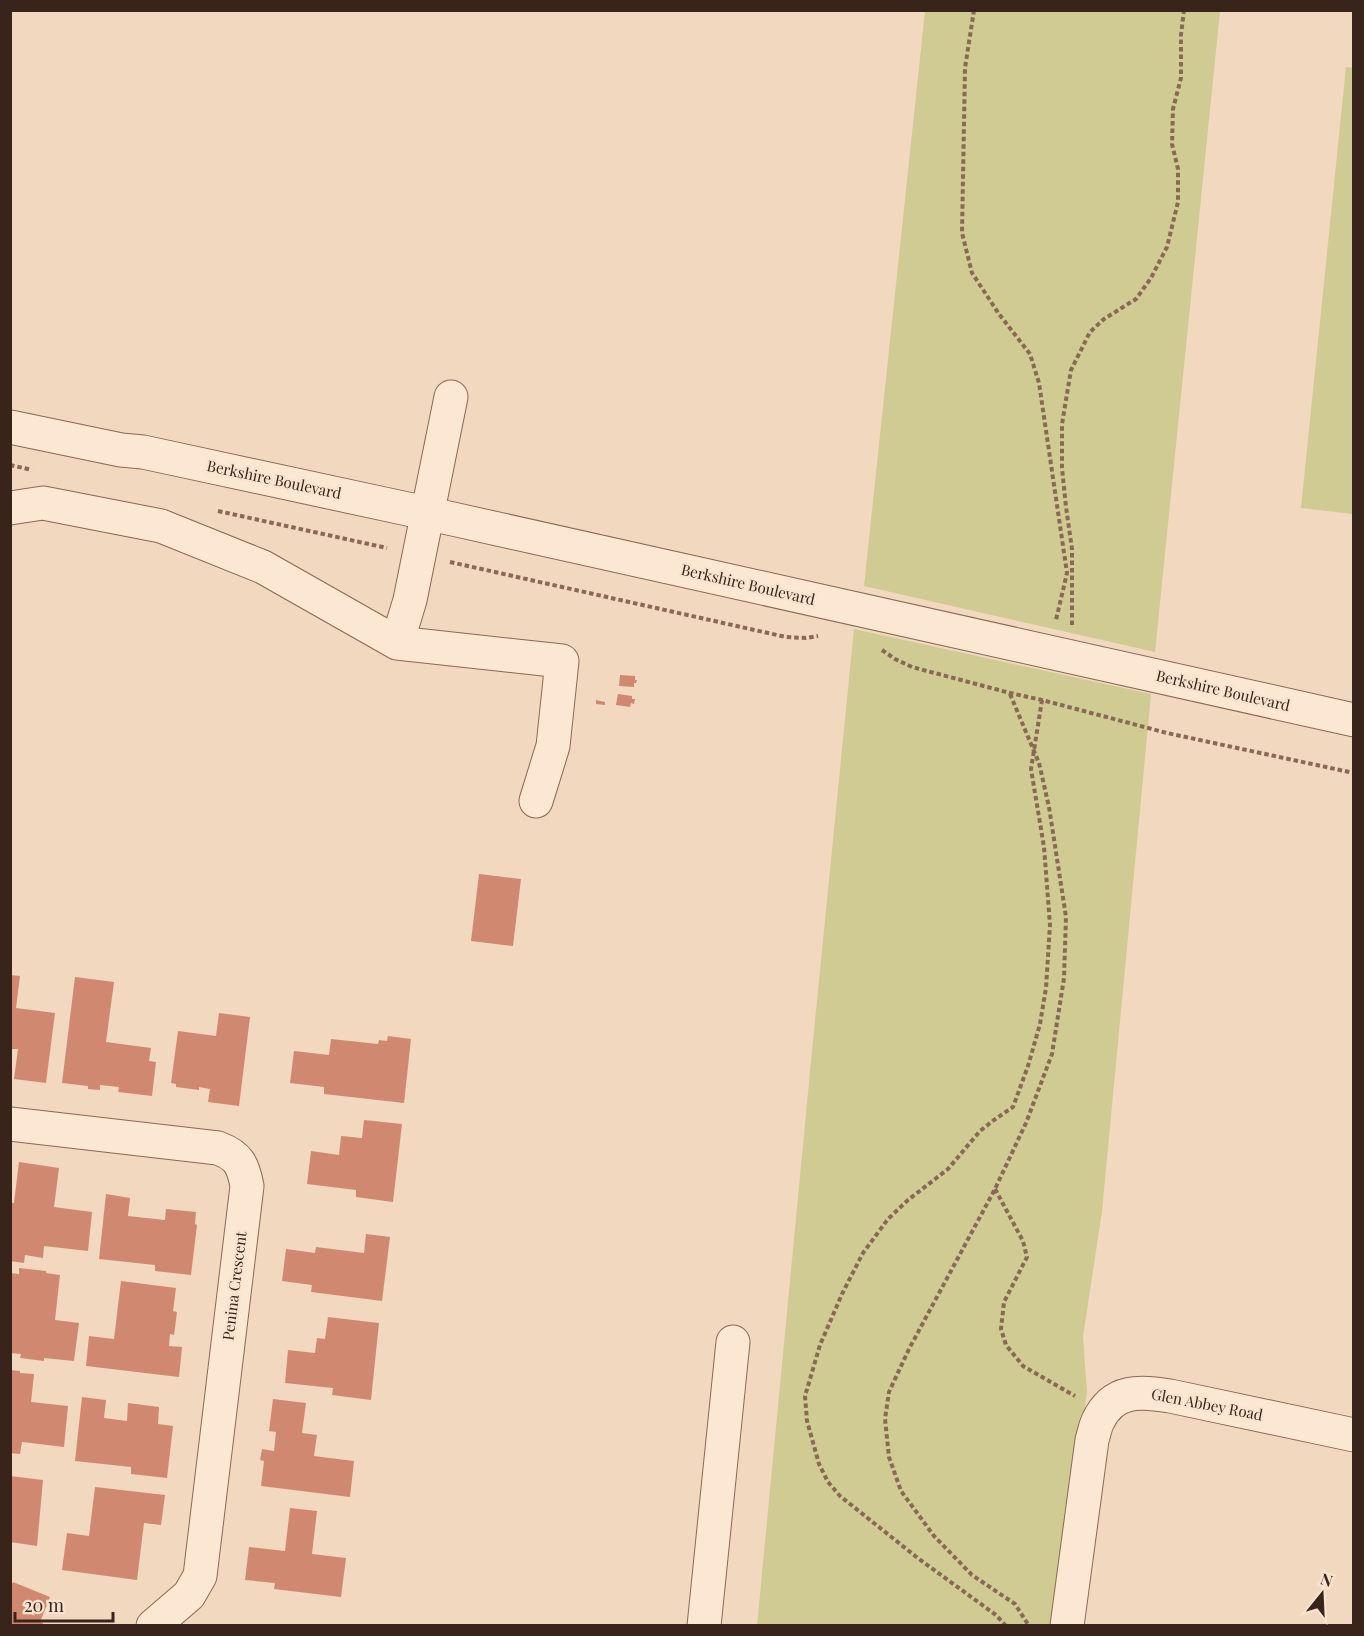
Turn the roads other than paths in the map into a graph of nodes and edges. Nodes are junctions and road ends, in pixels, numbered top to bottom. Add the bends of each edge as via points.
1 (451, 397) dead end
2 (10, 411) edge
3 (10, 427) edge
4 (143, 452) junction
5 (10, 508) edge
6 (426, 513) junction
7 (397, 643) junction
8 (1353, 720) edge
9 (536, 801) dead end
10 (10, 1124) edge
11 (733, 1342) dead end
12 (1353, 1435) edge
13 (153, 1626) edge
14 (704, 1626) edge
15 (1067, 1626) edge

1 - 6 street
2 - 4 street, Berkshire Boulevard via 125,443
3 - 4 street, Berkshire Boulevard
4 - 6 street, Berkshire Boulevard
5 - 7 street via 43,503 161,526 263,567
6 - 7 street via 410,600
6 - 8 street, Berkshire Boulevard
7 - 9 street via 562,661 553,746
10 - 13 street, Penina Crescent via 218,1148 239,1161 244,1172 247,1186 200,1576 189,1594
11 - 14 street
12 - 15 street, Glen Abbey Road via 1146,1392 1119,1398 1098,1421 1092,1440

